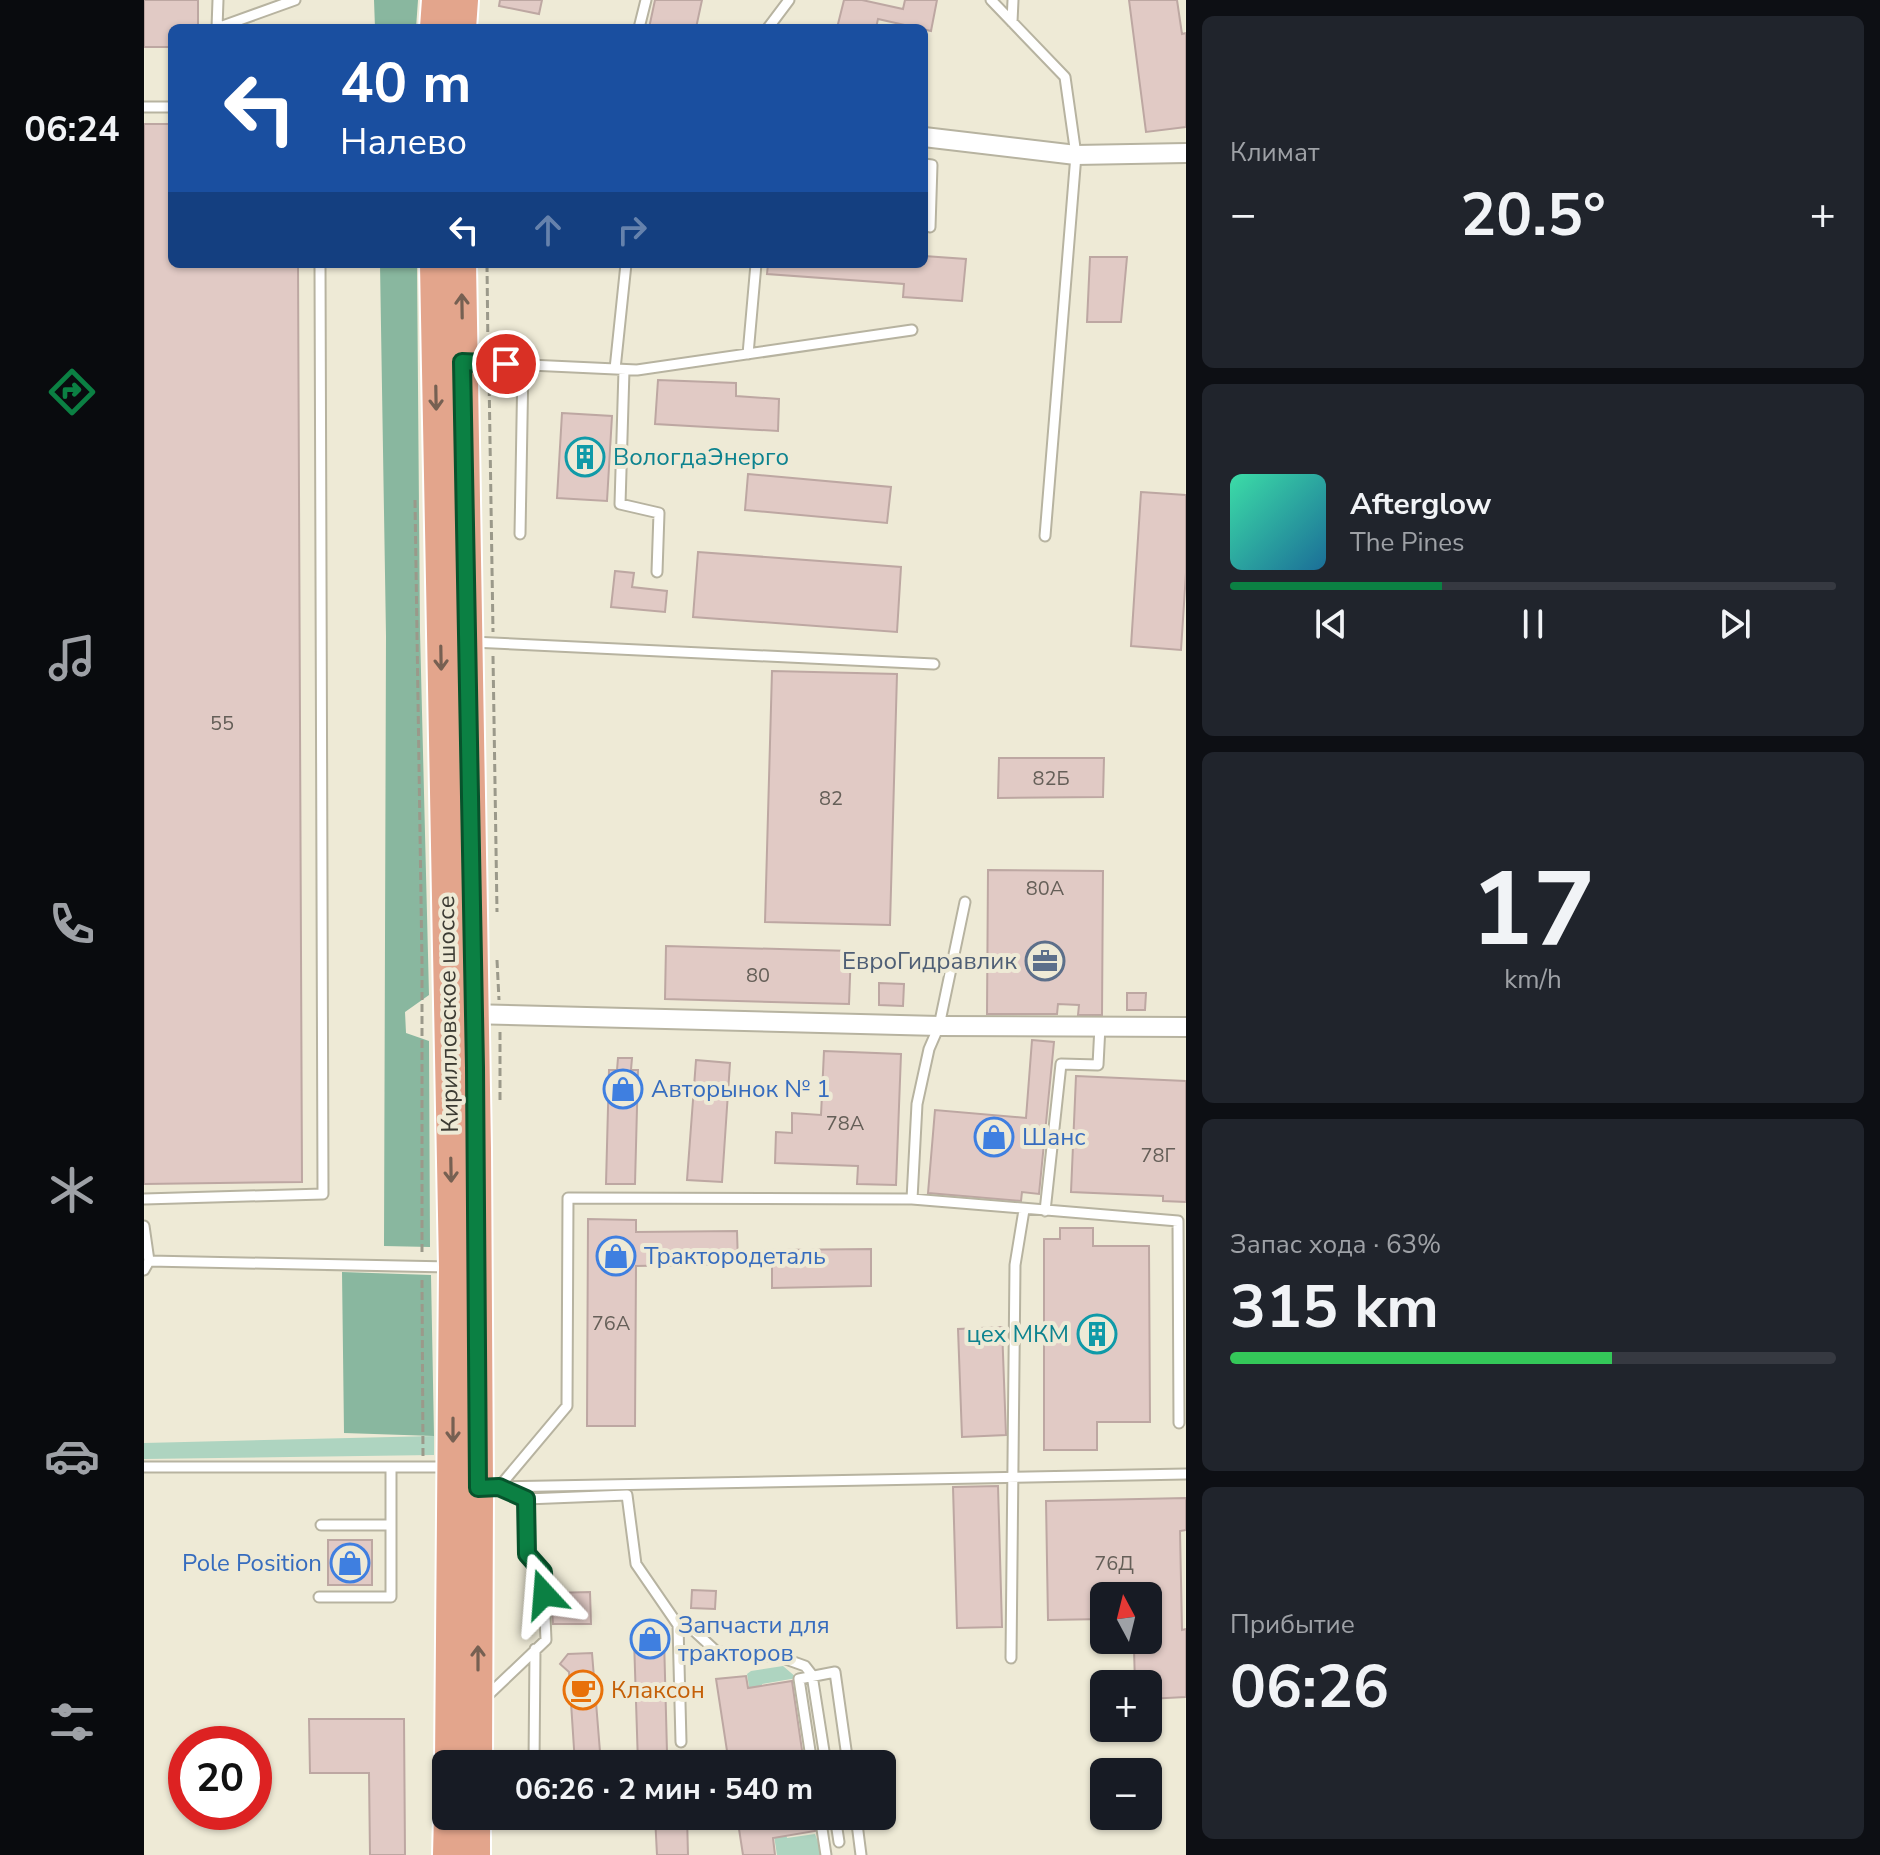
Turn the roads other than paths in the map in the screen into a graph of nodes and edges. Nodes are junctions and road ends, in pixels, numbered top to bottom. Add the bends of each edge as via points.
1 (218, 0) edge
2 (295, 0) edge
3 (437, 0) edge
4 (463, 0) edge
5 (646, 0) edge
6 (789, 0) edge
7 (991, 0) edge
8 (1013, 0) edge
9 (1012, 22) junction
10 (217, 24) edge
11 (228, 24) edge
12 (435, 24) edge
13 (461, 24) edge
14 (640, 24) edge
15 (771, 24) edge
16 (144, 107) edge
17 (168, 107) edge
18 (928, 137) edge
19 (1186, 153) edge
20 (1076, 155) junction
21 (928, 164) edge
22 (930, 227) dead end
23 (320, 268) edge
24 (435, 268) edge
25 (461, 268) edge
26 (626, 268) edge
27 (756, 268) edge
28 (912, 330) dead end
29 (748, 354) junction
30 (462, 362) junction
31 (523, 365) junction
32 (620, 369) junction
33 (520, 534) dead end
34 (1045, 536) dead end
35 (657, 572) dead end
36 (468, 642) junction
37 (934, 664) dead end
38 (965, 902) dead end
39 (461, 1014) junction
40 (939, 1026) junction
41 (1100, 1026) junction
42 (1186, 1027) edge
43 (144, 1199) edge
44 (912, 1199) junction
45 (1024, 1210) junction
46 (1045, 1211) junction
47 (144, 1226) edge
48 (147, 1266) edge
49 (454, 1267) junction
50 (1179, 1423) dead end
51 (146, 1465) edge
52 (391, 1467) junction
53 (1186, 1474) edge
54 (1013, 1476) junction
55 (477, 1477) junction
56 (526, 1499) junction
57 (321, 1525) dead end
58 (391, 1525) junction
59 (319, 1597) dead end
60 (678, 1625) junction
61 (535, 1649) junction
62 (1011, 1658) dead end
63 (812, 1675) junction
64 (478, 1705) junction
65 (681, 1742) dead end
66 (451, 1750) edge
67 (477, 1750) edge
68 (534, 1750) edge
69 (810, 1750) edge
70 (824, 1750) edge
71 (846, 1750) edge
72 (449, 1830) edge
73 (475, 1830) edge
74 (822, 1830) edge
75 (837, 1830) edge
76 (858, 1830) edge
77 (839, 1842) dead end
78 (448, 1855) edge
79 (475, 1855) edge
80 (826, 1855) edge
81 (861, 1855) edge

1 - 10 lane
2 - 11 lane
3 - 12 main road
4 - 13 main road
5 - 14 lane
6 - 15 lane
7 - 9 lane
8 - 9 lane
9 - 20 lane via 1065,77
16 - 17 lane
18 - 20 street
19 - 20 street
20 - 34 lane
21 - 22 lane
23 - 43 lane via 323,1194
24 -> 39 main road, Кирилловское шоссе
30 -> 25 main road, Кирилловское шоссе
26 - 32 lane
27 - 29 lane
28 - 29 lane
29 - 32 lane
30 - 31 lane
30 - 36 main road, Кирилловское шоссе
31 - 32 lane
31 - 33 lane
32 - 35 lane via 620,504 659,513
36 - 37 lane
36 - 39 main road, Кирилловское шоссе
38 - 40 lane
39 - 40 street
39 -> 49 main road, Кирилловское шоссе
39 - 55 main road, Кирилловское шоссе
40 - 41 street
40 - 44 lane via 917,1104
41 - 42 street
41 - 46 lane via 1098,1065 1061,1064
44 - 45 lane
44 - 55 lane via 568,1198 567,1406
45 - 46 lane
45 - 54 lane via 1015,1265
46 - 50 lane via 1178,1221
47 - 48 lane
48 - 49 lane
49 -> 55 main road, Кирилловское шоссе
51 - 52 lane
52 - 55 lane
52 - 58 lane
53 - 54 lane
54 - 55 lane
54 - 62 lane
55 - 56 lane
64 -> 55 main road, Кирилловское шоссе
55 - 66 main road, Кирилловское шоссе
56 - 60 lane via 627,1495 636,1564
56 - 61 lane via 527,1554 543,1572 546,1640
57 - 58 lane
58 - 59 lane via 391,1597
60 - 63 lane via 690,1627 717,1652 780,1657 805,1666
60 - 65 lane
61 - 64 lane
61 - 68 lane
63 - 69 lane via 799,1679
63 - 70 lane
63 - 71 lane via 835,1672
64 - 67 main road, Кирилловское шоссе
72 - 78 main road
73 - 79 main road
74 - 80 lane
75 - 77 lane
76 - 81 lane

